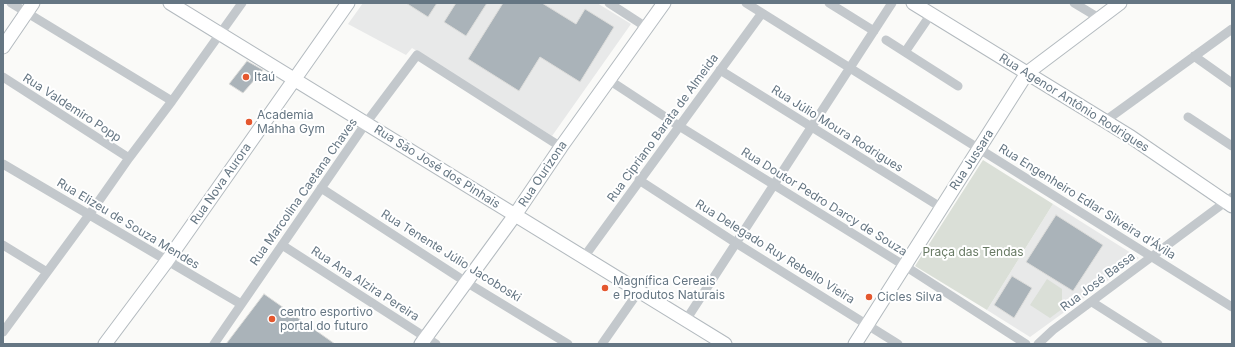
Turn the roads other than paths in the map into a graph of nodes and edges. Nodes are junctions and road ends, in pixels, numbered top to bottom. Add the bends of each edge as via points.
1 (11, 3) edge
2 (170, 3) edge
3 (242, 3) edge
4 (348, 3) edge
5 (609, 3) edge
6 (664, 3) edge
7 (746, 3) edge
8 (829, 3) edge
9 (892, 3) edge
10 (913, 3) edge
11 (1074, 3) edge
12 (1120, 3) edge
13 (30, 7) edge
14 (762, 13) junction
15 (931, 14) junction
16 (1099, 18) junction
17 (646, 26) junction
18 (1232, 29) edge
19 (874, 31) junction
20 (221, 34) junction
21 (886, 40) dead end
22 (3, 48) edge
23 (905, 52) junction
24 (1194, 56) junction
25 (850, 68) junction
26 (720, 70) junction
27 (1028, 73) junction
28 (3, 77) edge
29 (294, 79) junction
30 (610, 80) junction
31 (1232, 83) edge
32 (958, 86) dead end
33 (172, 101) junction
34 (1188, 117) dead end
35 (1105, 121) junction
36 (366, 123) junction
37 (680, 126) junction
38 (812, 127) junction
39 (1232, 146) edge
40 (561, 147) junction
41 (979, 149) junction
42 (129, 158) junction
43 (3, 164) edge
44 (640, 180) junction
45 (774, 184) junction
46 (321, 188) junction
47 (1230, 201) edge
48 (942, 208) junction
49 (89, 215) junction
50 (515, 215) junction
51 (736, 243) junction
52 (3, 244) edge
53 (282, 245) junction
54 (584, 257) junction
55 (1152, 257) junction
56 (167, 261) junction
57 (905, 266) junction
58 (48, 272) junction
59 (466, 282) junction
60 (639, 291) junction
61 (1092, 302) junction
62 (241, 304) junction
63 (1232, 307) edge
64 (686, 320) junction
65 (867, 325) junction
66 (3, 332) edge
67 (427, 342) edge
68 (105, 344) edge
69 (214, 344) edge
70 (568, 344) edge
71 (602, 344) edge
72 (725, 344) edge
73 (855, 344) edge
74 (898, 344) edge
75 (1026, 344) edge
76 (1038, 344) edge
77 (1158, 344) edge

1 - 13 street
2 - 20 street, Rua São José dos Pinhais
3 - 20 street
4 - 29 street, Rua Nova Aurora
5 - 17 street
6 - 17 street, Rua Ourizona
7 - 14 street, Rua Engenheiro Edlar Silveira d'Ávila
8 - 19 street
9 - 19 street
10 - 15 street, Rua Agenor Antônio Rodrigues
11 - 16 street
12 - 16 street, Rua Jussara
13 - 22 street
13 - 33 street
14 - 25 street, Rua Engenheiro Edlar Silveira d'Ávila
14 - 26 street, Rua Cipriano Barata de Almeida
15 - 23 street
15 - 27 street, Rua Agenor Antônio Rodrigues
16 - 27 street, Rua Jussara
17 - 30 street, Rua Ourizona
18 - 24 street
19 - 25 street
20 - 29 street, Rua São José dos Pinhais
20 - 33 street
21 - 23 street
23 - 32 street
24 - 31 street
24 - 35 street
25 - 38 street
25 - 41 street, Rua Engenheiro Edlar Silveira d'Ávila
26 - 37 street, Rua Cipriano Barata de Almeida
26 - 38 street, Rua Júlio Moura Rodrigues
27 - 35 street, Rua Agenor Antônio Rodrigues
27 - 41 street, Rua Jussara
28 - 42 street, Rua Valdemiro Popp
29 - 36 street, Rua São José dos Pinhais
29 - 56 street, Rua Nova Aurora
30 - 37 street, Rua Doutor Pedro Darcy de Souza
30 - 40 street, Rua Ourizona
33 - 42 street
34 - 39 street
35 - 47 street, Rua Agenor Antônio Rodrigues
36 - 40 street, Rua Marcolina Caetana Chaves via 417,55
36 - 46 street, Rua Marcolina Caetana Chaves
36 - 50 street, Rua São José dos Pinhais
37 - 44 street, Rua Cipriano Barata de Almeida
37 - 45 street, Rua Doutor Pedro Darcy de Souza
38 - 45 street
38 - 48 street, Rua Júlio Moura Rodrigues
40 - 50 street, Rua Ourizona
41 - 48 street, Rua Jussara
41 - 55 street, Rua Engenheiro Edlar Silveira d'Ávila
42 - 49 street
43 - 49 street, Rua Elizeu de Souza Mendes
44 - 51 street, Rua Delegado Ruy Rebello Vieira
44 - 54 street, Rua Cipriano Barata de Almeida
45 - 51 street
45 - 57 street, Rua Doutor Pedro Darcy de Souza
46 - 53 street, Rua Marcolina Caetana Chaves
46 - 59 street, Rua Tenente Júlio Jacoboski
47 - 55 street, Rua José Bassa
48 - 57 street, Rua Jussara
49 - 56 street, Rua Elizeu de Souza Mendes
49 - 58 street
50 - 54 street, Rua São José dos Pinhais
50 - 59 street, Rua Ourizona
51 - 64 street
51 - 65 street, Rua Delegado Ruy Rebello Vieira
52 - 58 street
53 - 62 street, Rua Marcolina Caetana Chaves
53 - 67 street, Rua Ana Alzira Pereira
54 - 60 street, Rua São José dos Pinhais
55 - 61 street, Rua José Bassa
55 - 63 street, Rua Engenheiro Edlar Silveira d'Ávila
56 - 62 street, Rua Elizeu de Souza Mendes
56 - 68 street, Rua Nova Aurora
57 - 65 street, Rua Jussara
57 - 75 street, Rua Doutor Pedro Darcy de Souza
58 - 66 street
59 - 67 street, Rua Ourizona
59 - 70 street, Rua Tenente Júlio Jacoboski
60 - 64 street, Rua São José dos Pinhais
60 - 71 street
61 - 76 street, Rua José Bassa
61 - 77 street
62 - 69 street, Rua Marcolina Caetana Chaves
64 - 72 street, Rua São José dos Pinhais
65 - 73 street, Rua Jussara
65 - 74 street, Rua Delegado Ruy Rebello Vieira

